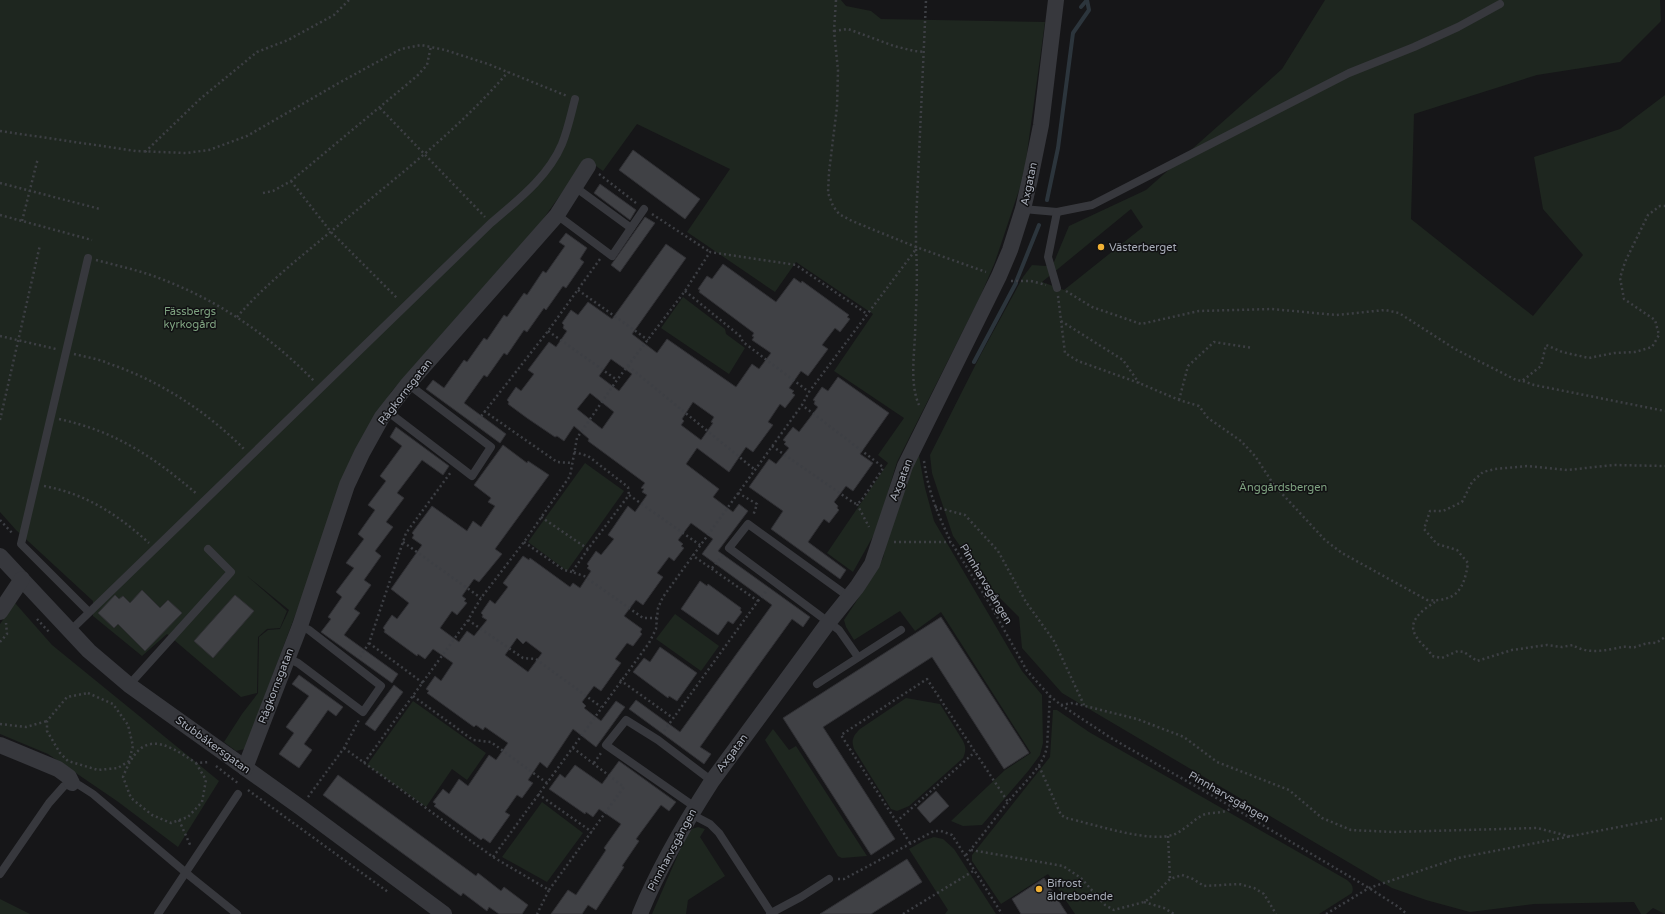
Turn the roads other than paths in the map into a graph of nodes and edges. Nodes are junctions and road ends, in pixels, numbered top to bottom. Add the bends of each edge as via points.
1 (1056, 0) edge
2 (1500, 4) dead end
3 (575, 99) road end
4 (588, 166) dead end
5 (575, 187) junction
6 (644, 209) dead end
7 (1023, 210) junction
8 (1057, 212) junction
9 (557, 215) junction
10 (632, 228) junction
11 (88, 258) road end
12 (1057, 288) road end
13 (408, 384) junction
14 (387, 411) junction
15 (208, 549) dead end
16 (0, 556) edge
17 (22, 579) junction
18 (849, 597) junction
19 (88, 611) junction
20 (0, 612) edge
21 (828, 623) junction
22 (300, 626) junction
23 (901, 630) dead end
24 (70, 631) junction
25 (858, 657) junction
26 (287, 658) junction
27 (818, 684) dead end
28 (129, 685) junction
29 (0, 745) edge
30 (245, 768) junction
31 (712, 780) junction
32 (72, 783) junction
33 (238, 794) dead end
34 (693, 810) junction
35 (186, 873) junction
36 (0, 874) edge
37 (829, 879) road end
38 (158, 914) edge
39 (237, 914) edge
40 (444, 914) edge
41 (640, 914) edge
42 (770, 914) edge

1 - 7 street, Axgatan via 1040,125
2 - 8 lane via 1414,47 1349,72 1092,205
3 - 19 lane via 562,143 549,166 529,190 491,223
4 - 5 street, Rågkornsgatan
5 - 9 street, Rågkornsgatan
5 - 10 lane
6 - 10 lane
7 - 8 lane
7 - 18 street, Axgatan via 1010,250 1008,280 977,323 926,422 905,466 886,541
8 - 12 lane via 1048,257
9 - 10 lane via 612,256
9 - 13 street, Rågkornsgatan
11 - 19 lane via 21,544
13 - 14 street, Rågkornsgatan
13 - 14 lane via 491,447 472,476
14 - 22 street, Rågkornsgatan via 362,452 347,485
15 - 28 lane via 231,572
16 - 17 street, Stubbåkersgatan
17 - 20 street
17 - 24 street, Stubbåkersgatan
18 - 21 street, Axgatan
18 - 21 lane via 748,524 729,548
19 - 24 lane
21 - 25 lane via 839,630
21 - 31 street, Axgatan
22 - 26 street, Rågkornsgatan
22 - 26 lane via 309,630 381,686 363,712 298,663
23 - 25 lane
24 - 28 street, Stubbåkersgatan
25 - 27 lane
26 - 30 street, Rågkornsgatan
28 - 30 street, Stubbåkersgatan
29 - 32 street via 58,770 70,777
30 - 40 street, Stubbåkersgatan
31 - 34 street, Axgatan
31 - 34 lane via 626,720 606,746
32 - 35 lane via 93,794
32 - 36 lane via 64,786 50,803
33 - 35 lane
34 - 41 street, Axgatan
34 - 42 lane via 719,833
35 - 38 lane
35 - 39 lane
37 - 42 lane

